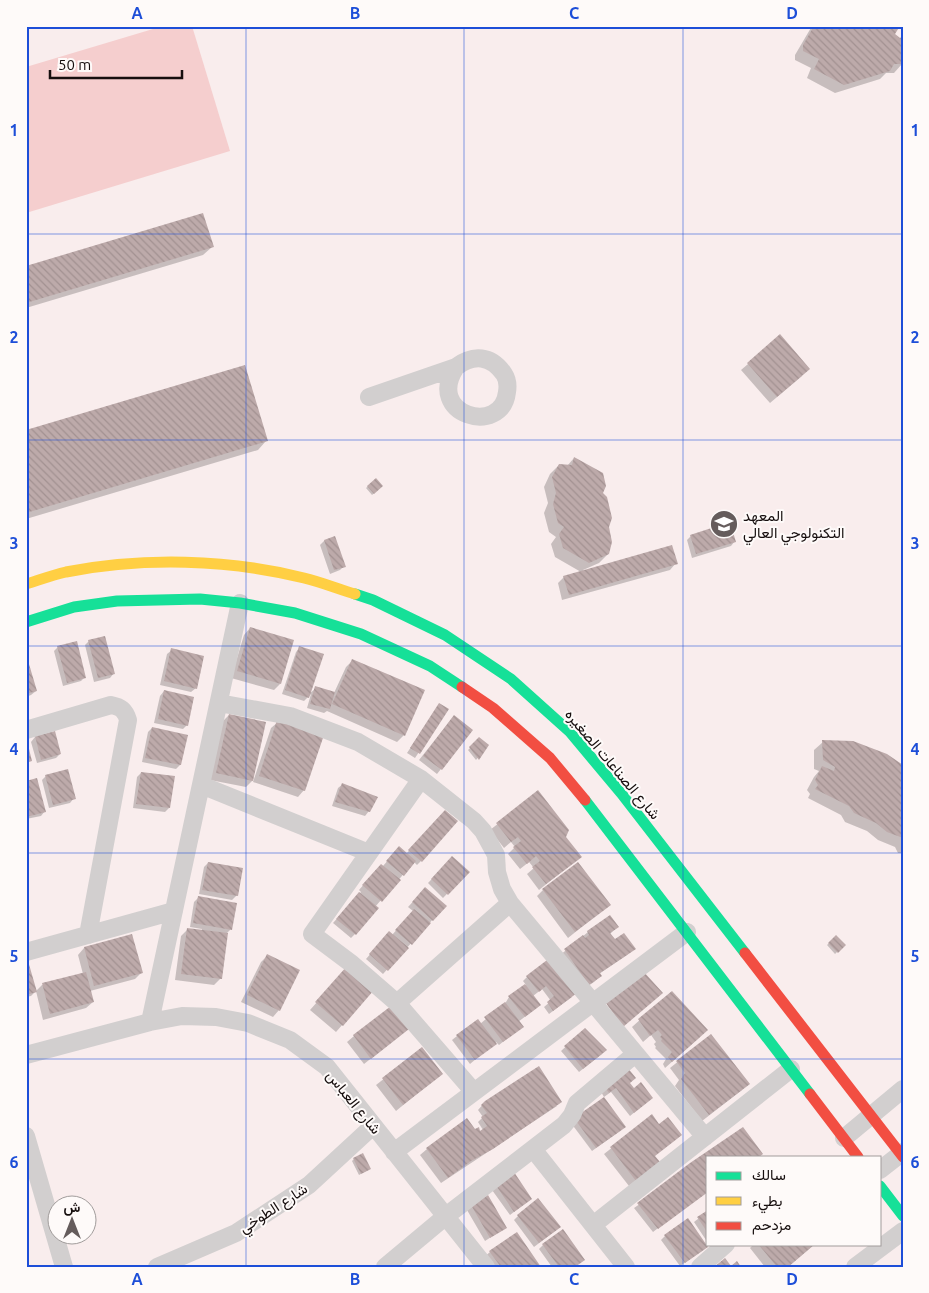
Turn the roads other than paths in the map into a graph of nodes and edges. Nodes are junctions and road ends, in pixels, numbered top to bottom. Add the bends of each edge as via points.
1 (456, 367) dead end
2 (369, 396) dead end
3 (26, 584) edge
4 (240, 603) junction
5 (26, 622) edge
6 (218, 703) junction
7 (26, 730) edge
8 (421, 779) junction
9 (201, 785) junction
10 (369, 853) junction
11 (510, 903) junction
12 (174, 911) junction
13 (687, 932) junction
14 (88, 935) junction
15 (26, 952) edge
16 (397, 1003) junction
17 (592, 1003) junction
18 (150, 1022) junction
19 (635, 1054) junction
20 (26, 1055) edge
21 (791, 1069) junction
22 (903, 1089) edge
23 (474, 1092) junction
24 (871, 1116) junction
25 (374, 1126) junction
26 (26, 1136) edge
27 (705, 1137) junction
28 (844, 1138) junction
29 (533, 1149) junction
30 (394, 1152) junction
31 (902, 1155) edge
32 (857, 1156) edge
33 (882, 1169) edge
34 (882, 1189) edge
35 (446, 1216) junction
36 (903, 1216) edge
37 (593, 1225) junction
38 (903, 1231) edge
39 (724, 1246) edge
40 (64, 1267) edge
41 (157, 1267) edge
42 (385, 1267) edge
43 (486, 1267) edge
44 (626, 1267) edge
45 (700, 1267) edge
46 (855, 1267) edge

1 - 2 street
3 - 24 street, شارع الصناعات الصغيره via 65,572 123,564 182,562 240,566 304,578 373,600 444,635 511,678 570,732 621,792
4 - 5 street via 200,599 117,601 74,607
4 - 6 street
4 - 13 street via 295,613 361,634 430,666 493,708 550,758
6 - 8 street via 290,716 358,742
6 - 9 street
7 - 14 street via 111,705 126,712 128,720
8 - 10 street
8 - 11 street via 474,820 483,831 496,855 497,872
9 - 10 street
9 - 12 street
10 - 16 street via 312,934
11 - 16 street
11 - 17 street
12 - 14 street
12 - 18 street
13 - 17 street
13 - 21 street
14 - 15 street
16 - 23 street
17 - 19 street
17 - 23 street
18 - 20 street, شارع العباس
18 - 25 street, شارع العباس via 182,1016 216,1017 248,1023 290,1040 327,1068
19 - 27 street
19 - 29 street via 577,1103 564,1125
21 - 27 street
21 - 28 street
22 - 24 street
23 - 30 street
24 - 28 street
24 - 31 street, شارع الصناعات الصغيره
25 - 30 street, شارع العباس
25 - 41 street, شارع الطوخي via 309,1185 236,1233
26 - 40 street
27 - 37 street
28 - 32 street
29 - 35 street
29 - 37 street
30 - 35 street, شارع العباس
31 - 33 street
34 - 36 street
35 - 42 street
35 - 43 street, شارع العباس
37 - 44 street
38 - 46 street
39 - 45 street

